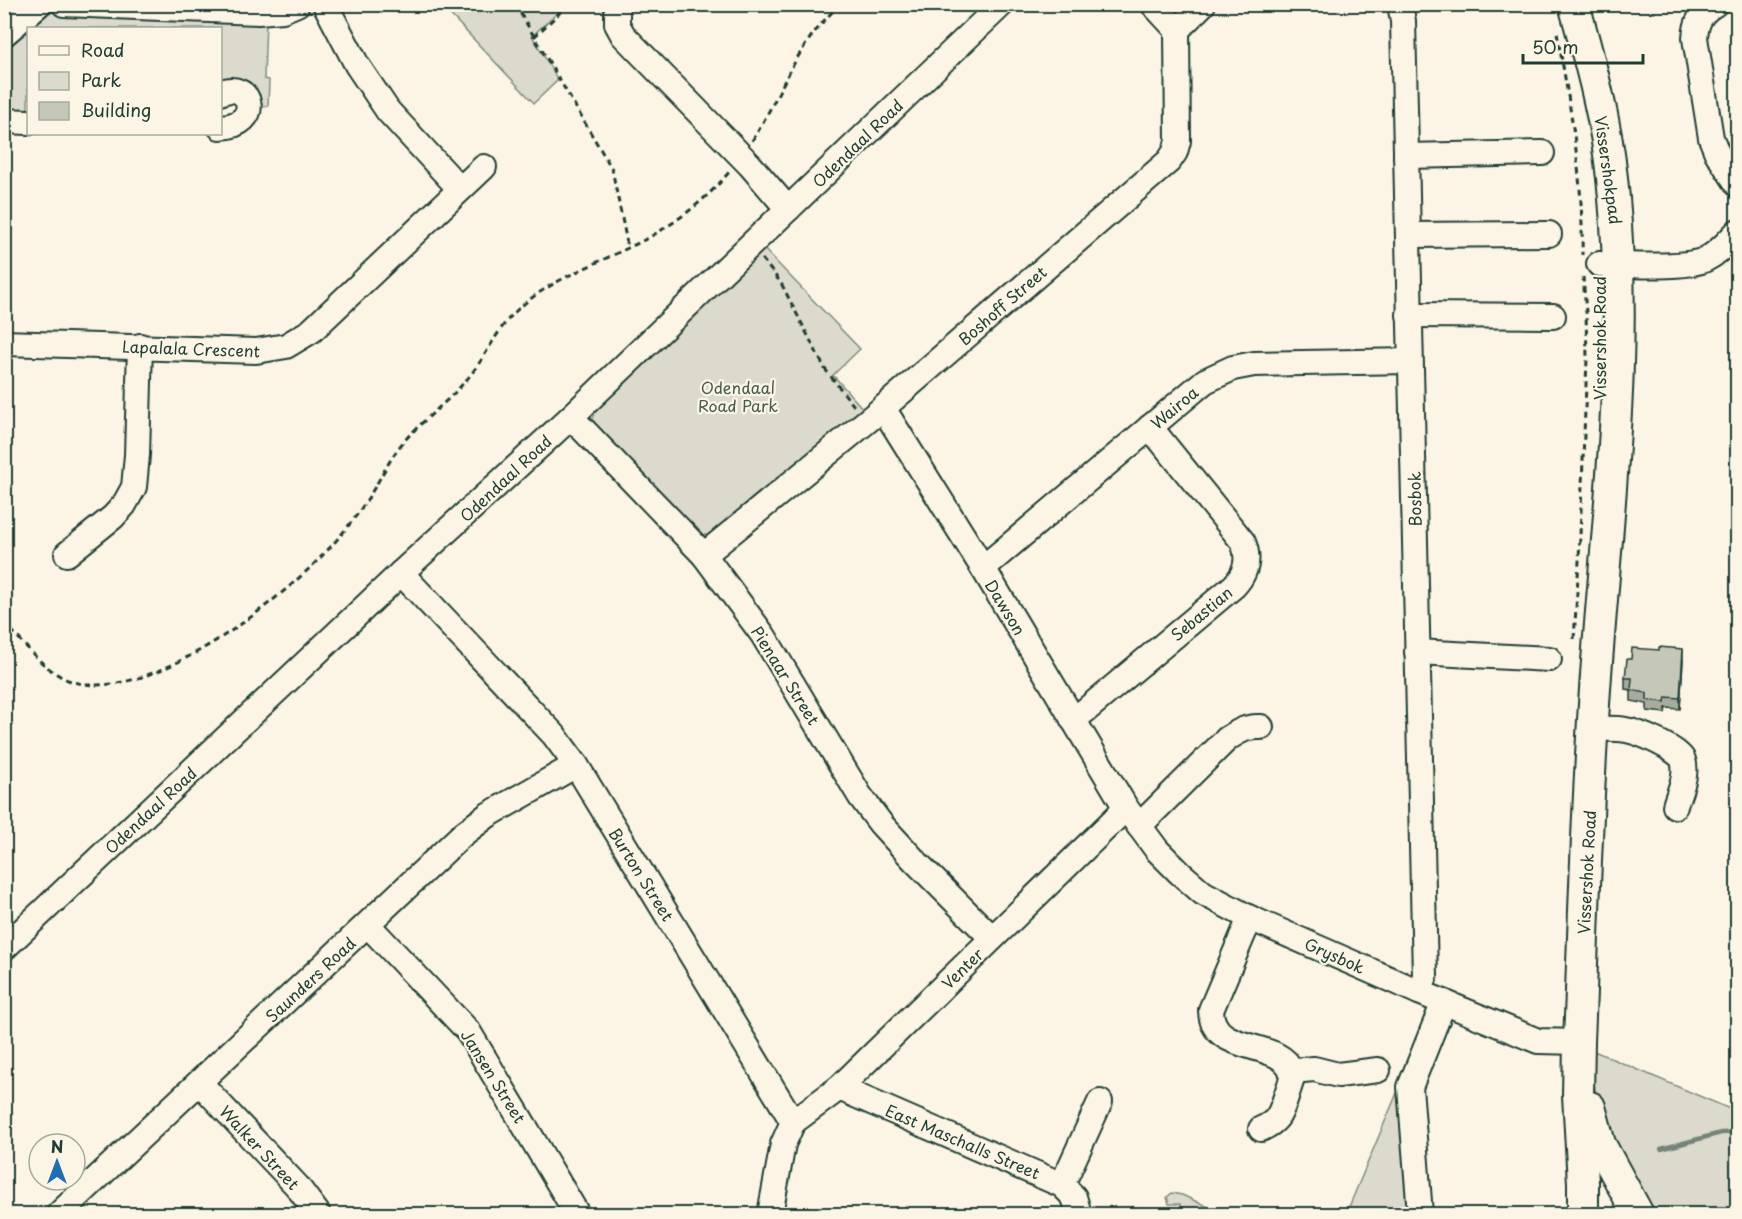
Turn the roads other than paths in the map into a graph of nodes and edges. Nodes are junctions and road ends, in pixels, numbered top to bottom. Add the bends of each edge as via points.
1 (39, 4) edge
2 (64, 4) edge
3 (297, 4) edge
4 (326, 4) edge
5 (617, 4) edge
6 (1002, 4) edge
7 (1153, 4) edge
8 (1203, 4) edge
9 (1400, 4) edge
10 (1714, 4) edge
11 (1563, 11) edge
12 (1177, 30) junction
13 (4, 34) edge
14 (222, 92) edge
15 (4, 121) edge
16 (27, 122) edge
17 (222, 127) edge
18 (1542, 153) dead end
19 (1406, 156) junction
20 (484, 167) dead end
21 (1737, 185) edge
22 (460, 189) junction
23 (788, 209) junction
24 (1737, 231) edge
25 (1548, 234) dead end
26 (1408, 235) junction
27 (1595, 265) junction
28 (1409, 315) junction
29 (1552, 316) dead end
30 (4, 343) edge
31 (140, 346) junction
32 (1410, 361) junction
33 (874, 415) junction
34 (571, 417) junction
35 (1150, 427) junction
36 (67, 554) dead end
37 (704, 555) junction
38 (983, 568) junction
39 (401, 573) junction
40 (1417, 652) junction
41 (1549, 659) dead end
42 (1073, 720) junction
43 (1262, 727) dead end
44 (1593, 729) junction
45 (576, 765) junction
46 (1675, 806) dead end
47 (1133, 817) junction
48 (1250, 918) junction
49 (368, 925) junction
50 (992, 938) junction
51 (4, 948) edge
52 (1419, 992) junction
53 (1444, 1002) junction
54 (1579, 1055) junction
55 (1378, 1070) dead end
56 (1292, 1071) junction
57 (200, 1083) junction
58 (839, 1088) junction
59 (1100, 1101) dead end
60 (793, 1122) junction
61 (1262, 1129) dead end
62 (1062, 1185) junction
63 (1078, 1210) edge
64 (1638, 1214) edge
65 (59, 1215) edge
66 (318, 1215) edge
67 (577, 1215) edge
68 (770, 1215) edge
69 (1420, 1215) edge
70 (1582, 1215) edge
71 (1590, 1215) edge

1 - 13 street
2 - 3 street via 258,12 283,10
4 - 22 street via 357,65 388,111
5 - 23 street via 616,18 623,35 742,156
6 - 23 street, Odendaal Road
7 - 12 street
8 - 12 street
9 - 19 street, Bosbok
10 - 21 street via 1697,22 1695,38 1711,138
11 - 27 main road, Vissershokpad via 1594,76 1612,177
12 - 33 street, Boshoff Street via 1178,141 1169,161
14 - 17 street via 239,91 249,102 243,121
15 - 16 street
18 - 19 street
19 - 26 street, Bosbok
20 - 22 street, Lapalala Crescent
22 - 31 street, Lapalala Crescent via 295,342 256,351
23 - 34 street, Odendaal Road
24 - 27 street via 1699,262
25 - 26 street
26 - 28 street, Bosbok
27 - 44 main road, Vissershok Road via 1619,343 1612,494
28 - 29 street
28 - 32 street, Bosbok
30 - 31 street, Lapalala Crescent
31 - 36 street via 134,487 113,517
32 - 35 street, Wairoa via 1254,364 1233,368 1205,381
32 - 40 street, Bosbok
33 - 37 street, Boshoff Street
33 - 38 street, Dawson
34 - 37 street, Pienaar Street
34 - 39 street, Odendaal Road
35 - 38 street, Wairoa
35 - 42 street, Sebastian via 1243,542 1247,556 1245,572 1234,586
37 - 50 street, Pienaar Street via 763,634 860,796 881,824
38 - 42 street, Dawson
39 - 45 street, Burton Street via 554,735
39 - 51 street, Odendaal Road
40 - 41 street
40 - 52 street, Bosbok via 1425,976
42 - 47 street, Dawson
43 - 47 street, Venter via 1251,726 1227,739
44 - 46 street via 1626,730 1674,750 1684,765
44 - 54 main road, Vissershok Road
45 - 49 street, Saunders Road via 471,827
45 - 60 street, Burton Street
47 - 48 street, Grysbok via 1157,850 1203,893
47 - 50 street, Venter
48 - 52 street, Grysbok
48 - 56 street via 1211,1010 1211,1019 1222,1035 1278,1057
49 - 57 street, Saunders Road
49 - 67 street, Jansen Street via 468,1031
50 - 58 street, Venter
52 - 53 street, Grysbok
53 - 54 street, Grysbok
53 - 69 street via 1410,1087
54 - 64 main road, Vissershok Road via 1600,1144
54 - 70 main road, Vissershok Road
55 - 56 street via 1338,1075 1314,1069
56 - 61 street via 1279,1115
57 - 65 street, Saunders Road
57 - 66 street, Walker Street via 297,1186
58 - 60 street, Venter
58 - 62 street, East Maschalls Street
59 - 62 street
60 - 68 street via 783,1144
62 - 63 street, East Maschalls Street via 1069,1190
64 - 71 main road via 1615,1204 1598,1208

